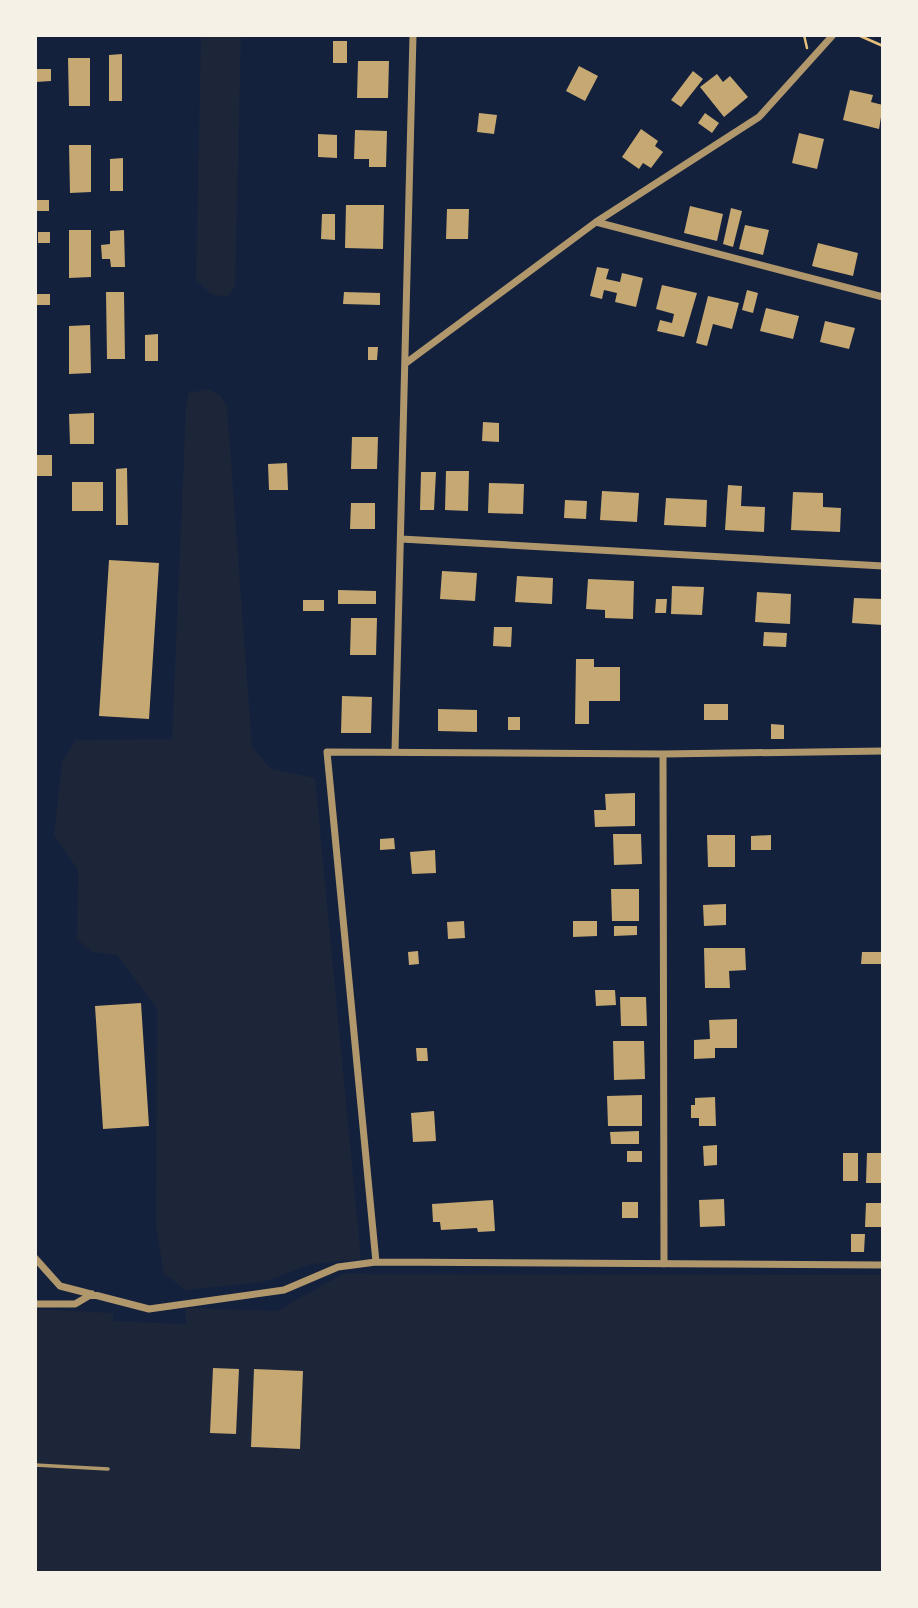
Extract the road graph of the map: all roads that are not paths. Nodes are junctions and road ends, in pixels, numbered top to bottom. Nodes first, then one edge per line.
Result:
1 (412, 35) edge
2 (833, 35) edge
3 (596, 222) junction
4 (883, 297) edge
5 (406, 363) junction
6 (401, 540) junction
7 (883, 566) edge
8 (883, 751) edge
9 (395, 752) junction
10 (663, 754) junction
11 (35, 1258) edge
12 (376, 1262) junction
13 (664, 1264) junction
14 (883, 1265) edge
15 (92, 1294) junction
16 (35, 1304) edge
17 (35, 1465) edge
18 (108, 1469) dead end

1 - 5 street
2 - 3 street
3 - 4 street
3 - 5 street
5 - 6 street
6 - 7 street
6 - 9 street
8 - 10 street
9 - 10 street
9 - 12 street
10 - 13 street
11 - 15 street
12 - 13 street
12 - 15 street
13 - 14 street
15 - 16 street
17 - 18 lane

